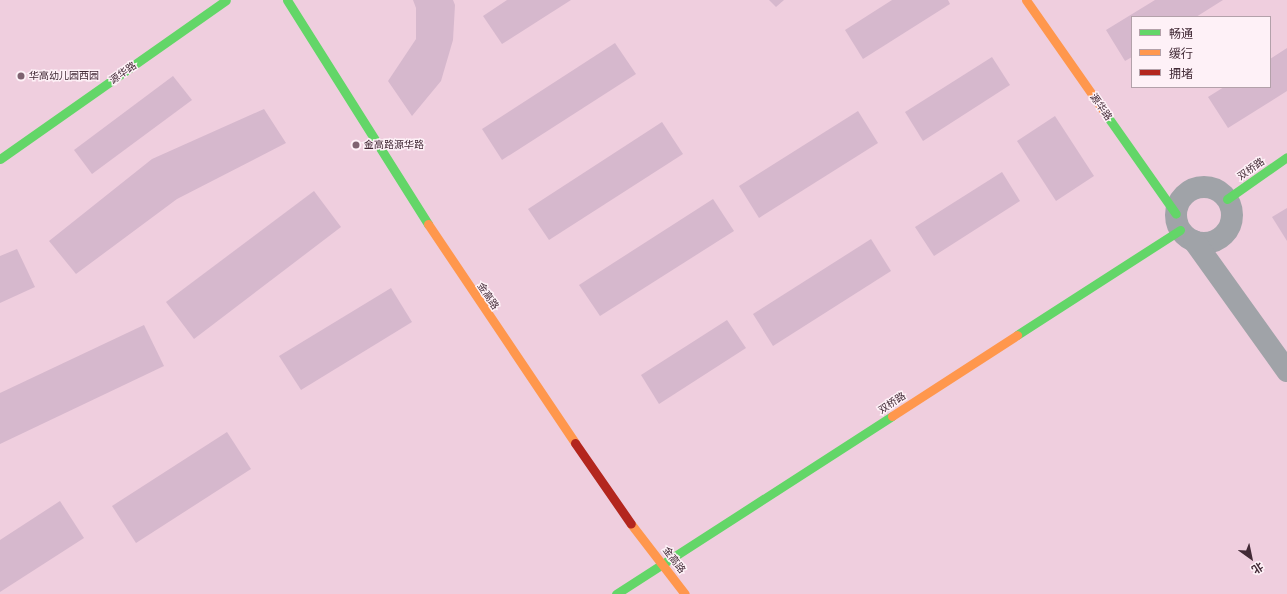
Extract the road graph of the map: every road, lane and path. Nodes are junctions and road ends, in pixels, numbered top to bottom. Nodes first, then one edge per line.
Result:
1 (226, 0) edge
2 (287, 0) edge
3 (1026, 0) edge
4 (1287, 157) edge
5 (0, 159) edge
6 (1227, 199) junction
7 (1183, 228) junction
8 (1287, 371) edge
9 (663, 564) junction
10 (616, 594) edge
11 (685, 594) edge

1 - 5 street, 源华路
2 - 9 street, 金高路
3 - 7 street, 源华路
4 - 6 street, 双桥路
6 - 7 street
6 - 7 street
7 - 8 street, 源华路
7 - 9 street, 双桥路
9 - 10 street, 双桥路
9 - 11 street, 金高路

